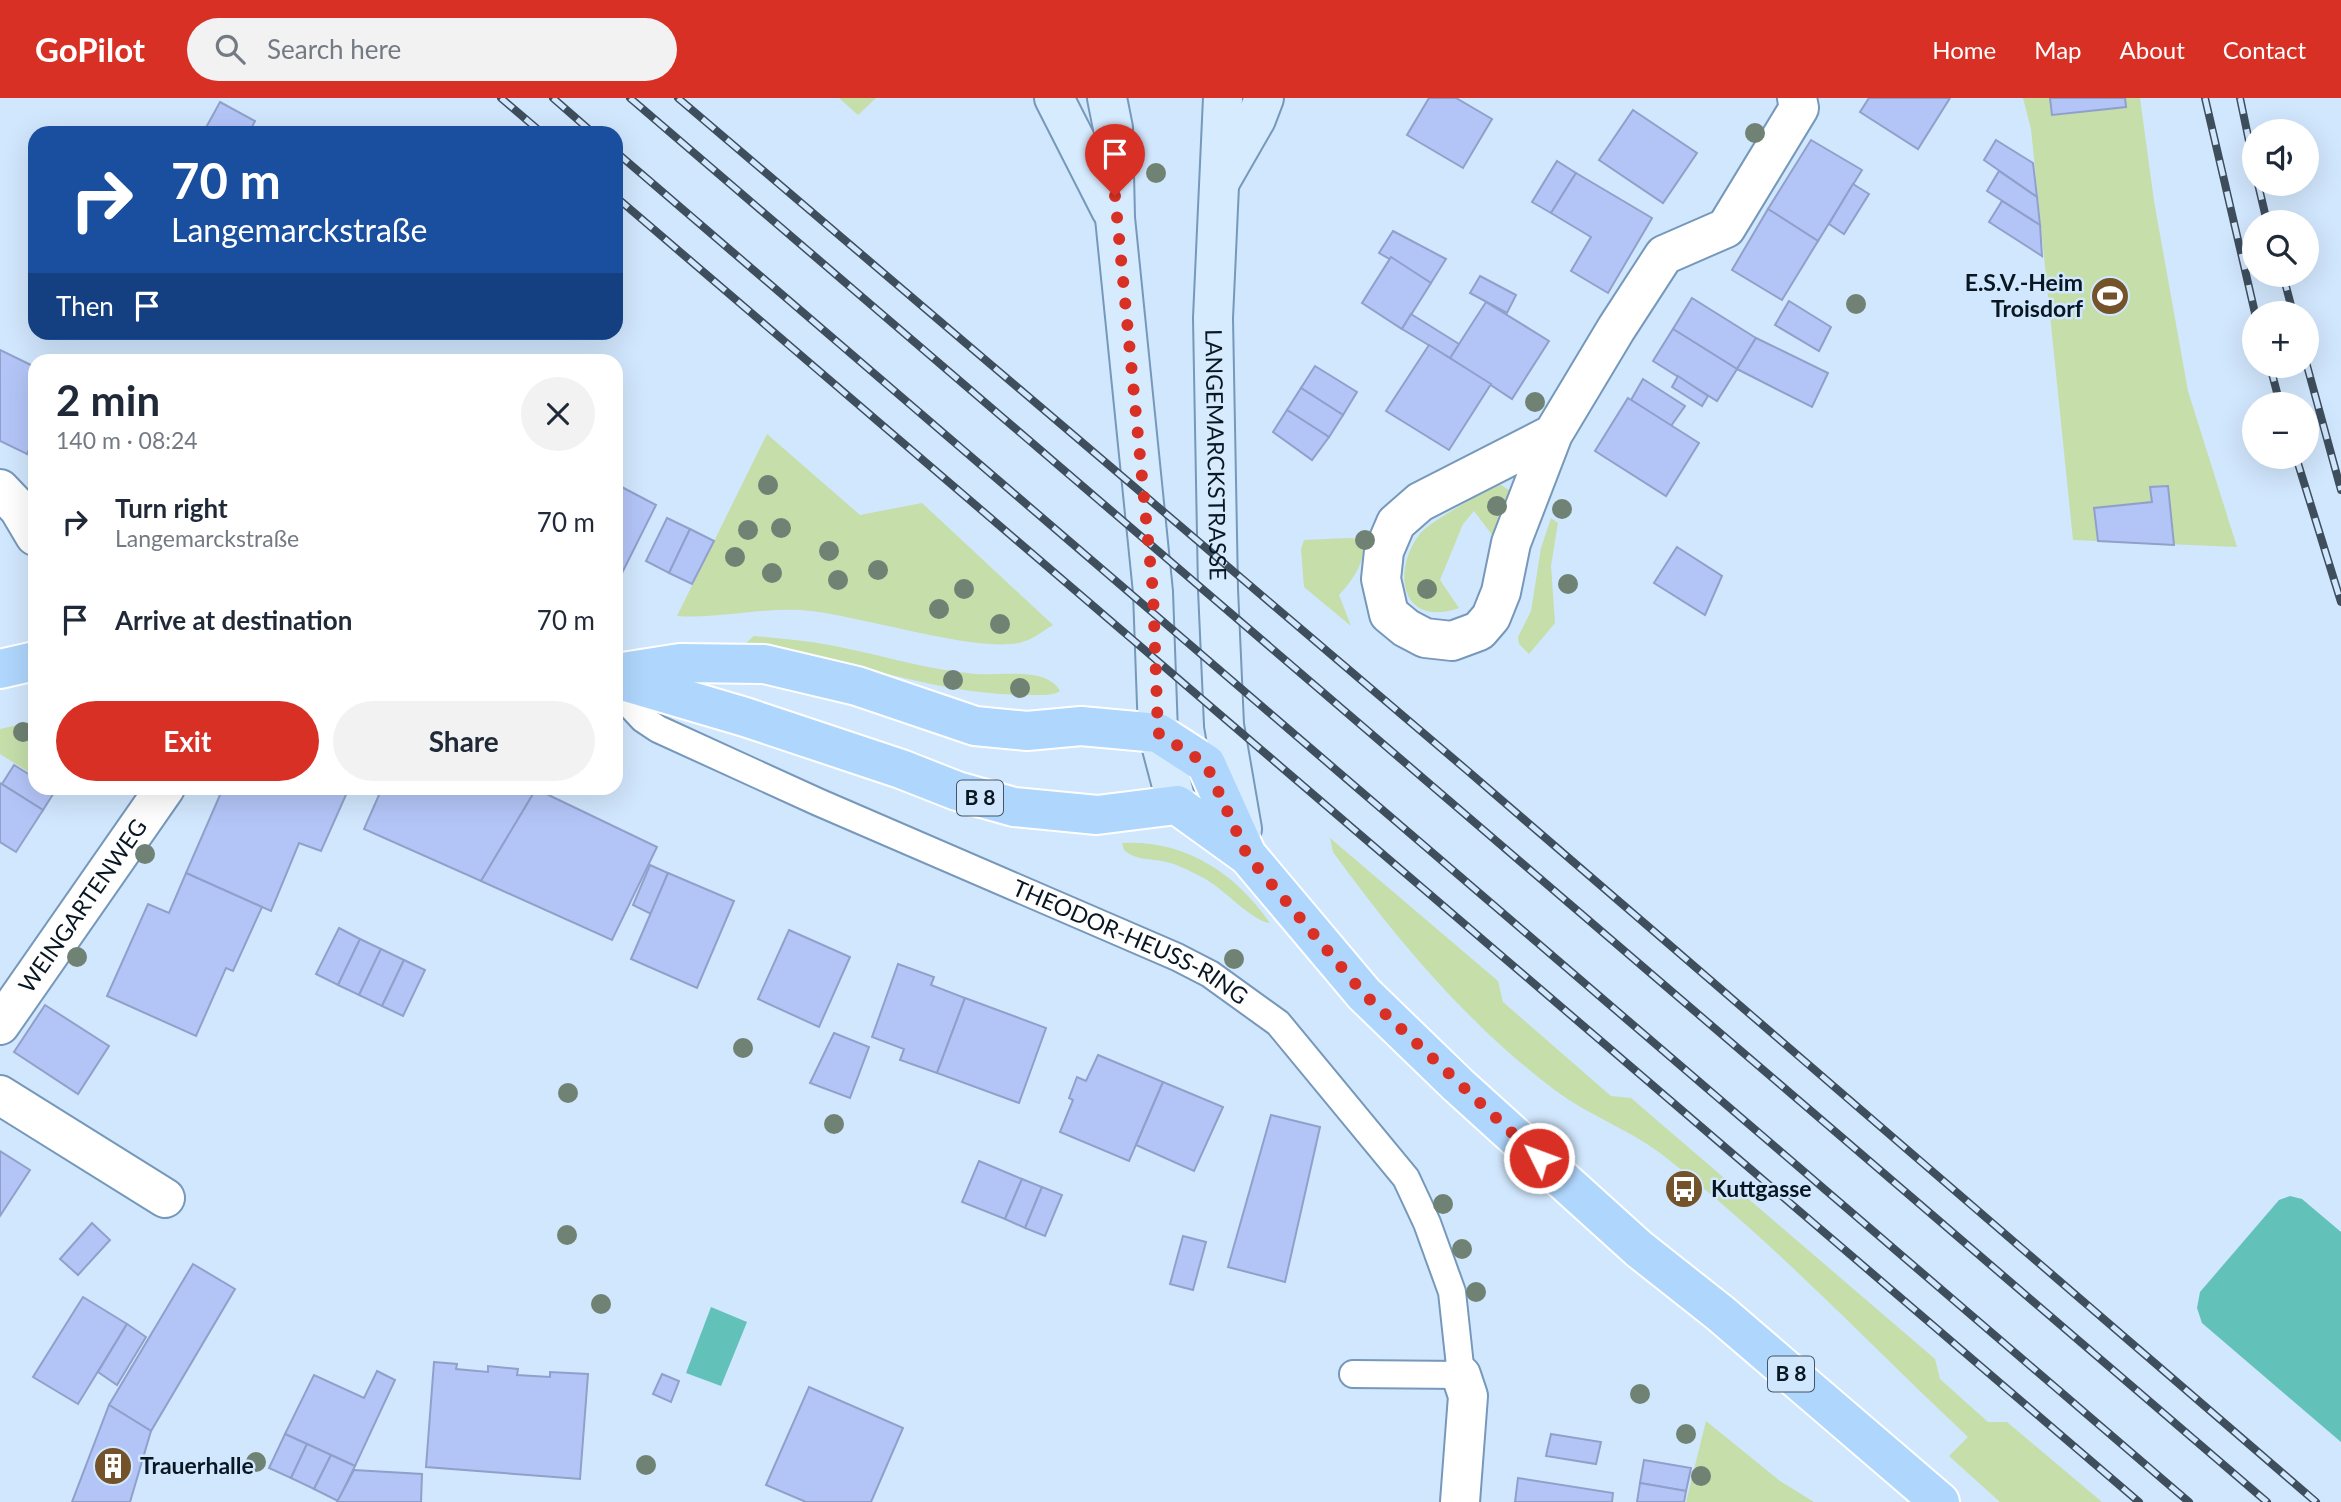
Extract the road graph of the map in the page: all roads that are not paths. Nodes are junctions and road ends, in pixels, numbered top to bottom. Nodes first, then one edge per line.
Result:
1 (1054, 98) edge
2 (1107, 98) edge
3 (1223, 98) edge
4 (1264, 98) edge
5 (1797, 98) edge
6 (1218, 185) junction
7 (1115, 218) junction
8 (1553, 434) junction
9 (0, 489) edge
10 (28, 524) edge
11 (28, 662) edge
12 (0, 668) edge
13 (623, 672) edge
14 (623, 681) edge
15 (623, 698) edge
16 (1224, 725) junction
17 (1158, 733) junction
18 (1206, 764) junction
19 (160, 795) edge
20 (1177, 805) junction
21 (1247, 855) junction
22 (0, 1025) edge
23 (0, 1095) edge
24 (165, 1198) dead end
25 (1353, 1374) dead end
26 (1461, 1375) junction
27 (1460, 1502) edge
28 (1940, 1502) edge

1 - 7 main road
2 - 7 main road
3 - 6 main road, LANGEMARCKSTRASSE
4 - 6 main road, LANGEMARCKSTRASSE
5 - 8 street
6 - 16 main road, LANGEMARCKSTRASSE
7 - 17 main road
8 - 8 street
9 - 10 street
11 - 12 main road
13 - 17 main road
14 - 20 main road, B 8
15 - 26 lane, THEODOR-HEUSS-RING
16 - 18 main road, LANGEMARCKSTRASSE
16 - 21 main road, LANGEMARCKSTRASSE
17 - 18 main road
17 - 20 main road
18 - 20 main road, LANGEMARCKSTRASSE
18 - 21 main road, B 8
19 - 22 street, WEINGARTENWEG
20 - 21 main road, B 8
21 - 28 main road, B 8
23 - 24 street
25 - 26 lane
26 - 27 street

